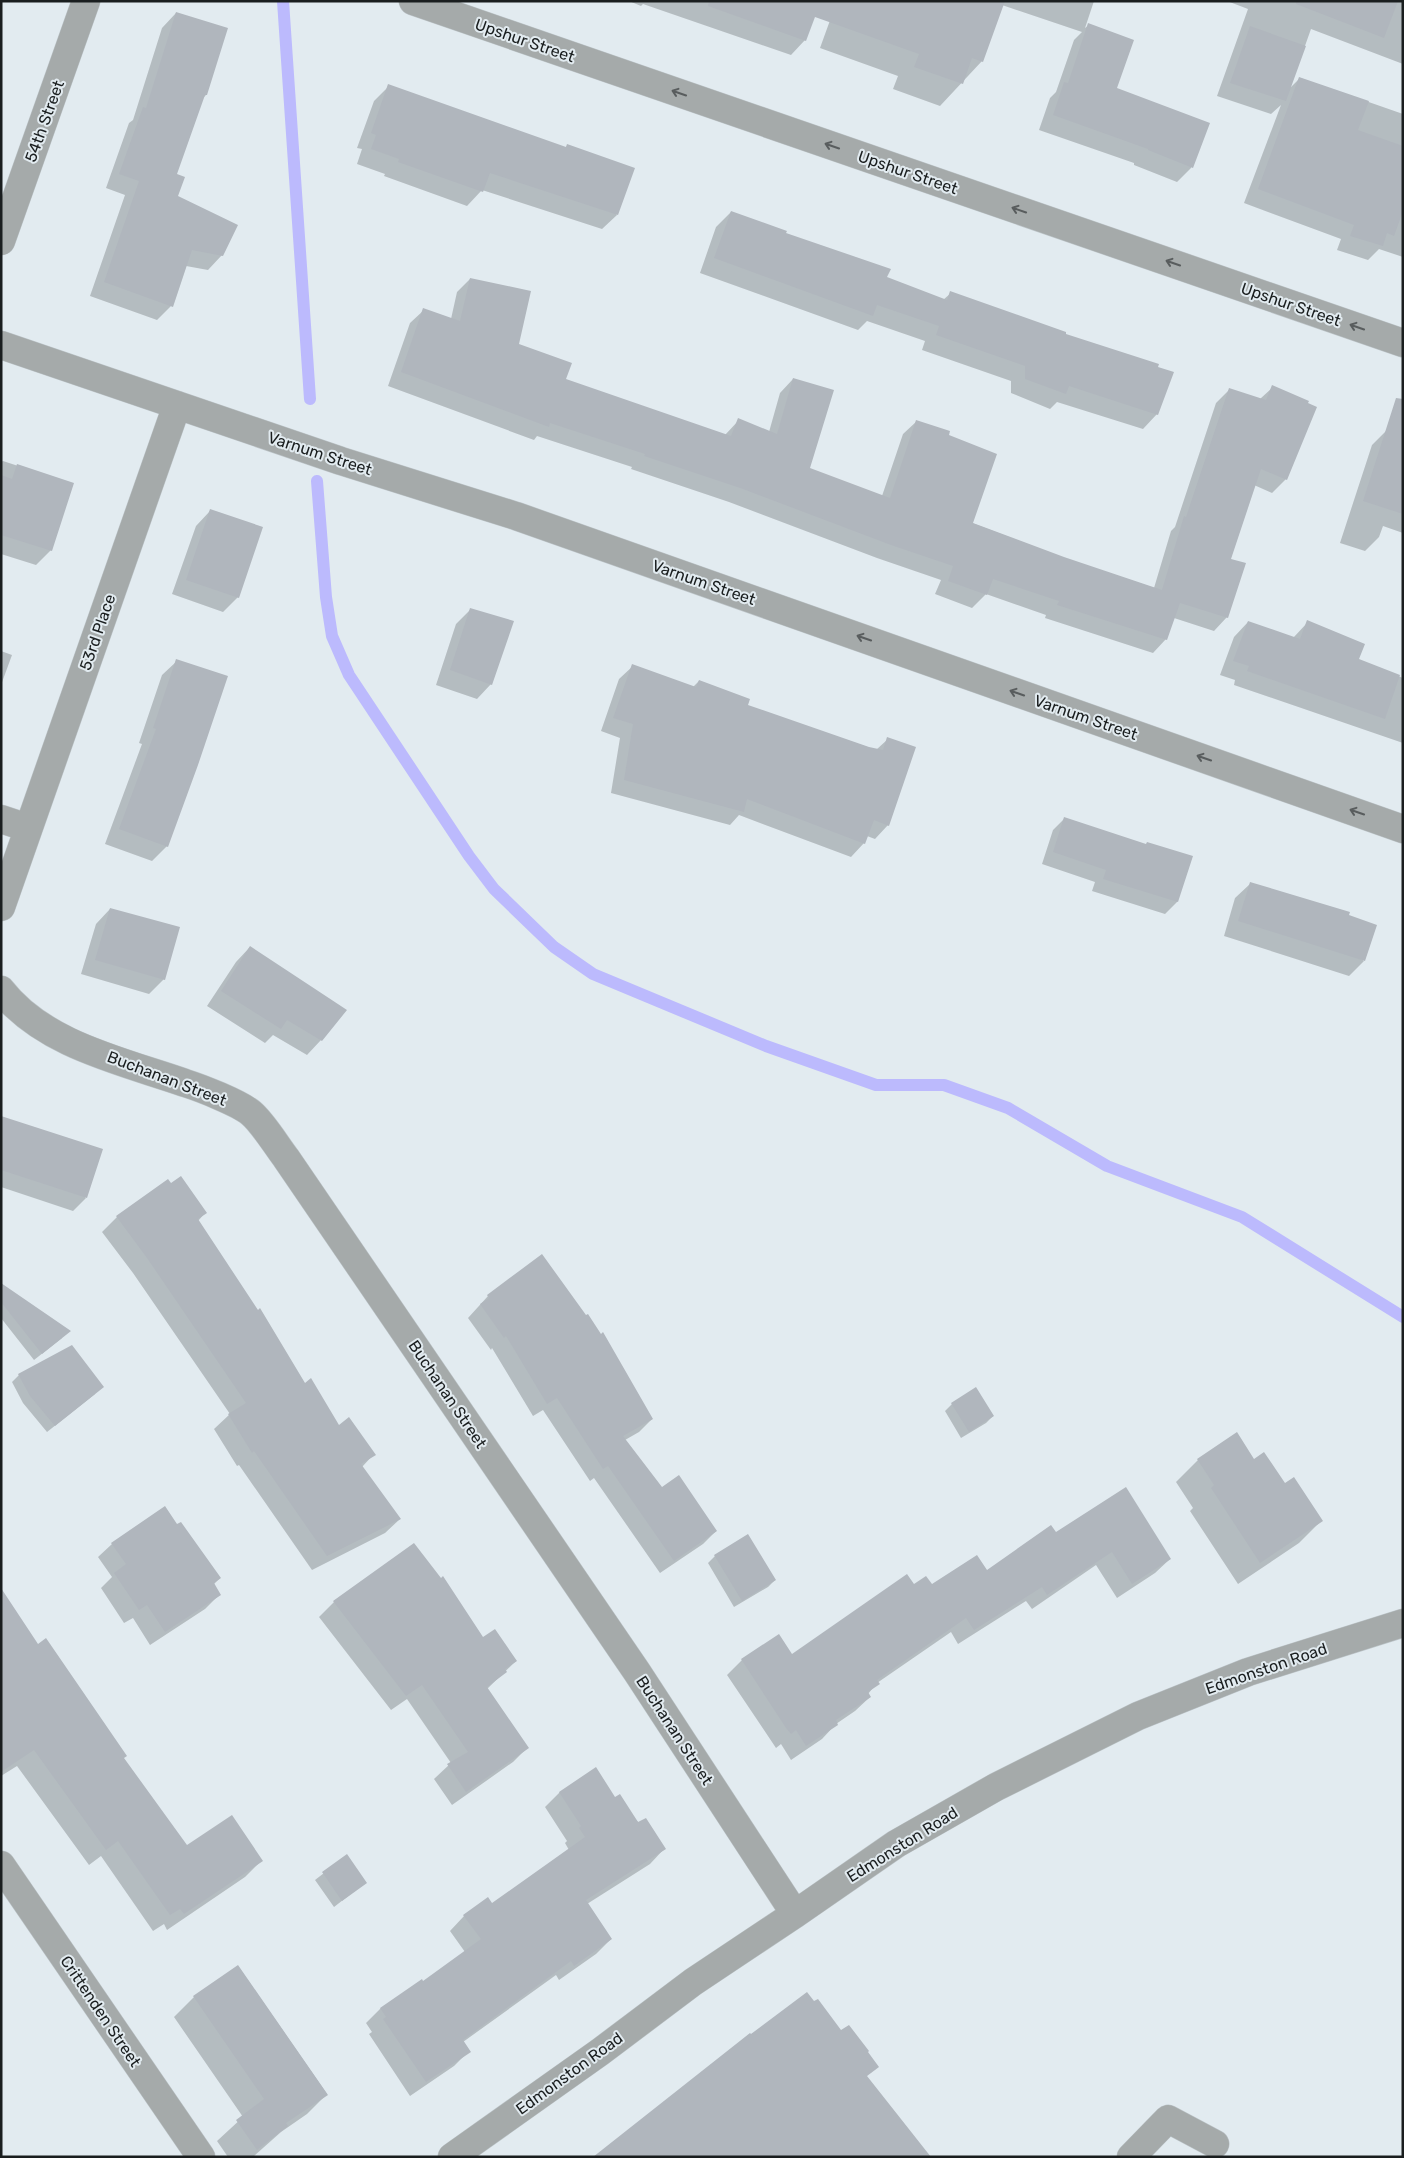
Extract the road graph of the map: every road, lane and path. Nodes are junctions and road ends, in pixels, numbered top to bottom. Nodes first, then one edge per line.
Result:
1 (86, 1) edge
2 (413, 1) edge
3 (1, 241) edge
4 (1403, 343) edge
5 (1, 345) edge
6 (177, 405) junction
7 (1, 819) edge
8 (28, 828) junction
9 (1403, 829) edge
10 (1, 907) edge
11 (1, 990) edge
12 (1403, 1623) edge
13 (1, 1865) edge
14 (795, 1914) junction
15 (1215, 2144) dead end
16 (201, 2157) edge
17 (452, 2157) edge
18 (1131, 2157) edge

1 - 3 street, 54th Street
4 -> 2 street, Upshur Street
5 - 6 street, Varnum Street
6 - 8 street, 53rd Place
9 -> 6 street, Varnum Street
7 - 8 street
8 - 10 street, 53rd Place
11 - 14 street, Buchanan Street
12 - 14 street, Edmonston Road
13 - 16 street, Crittenden Street
14 - 17 street, Edmonston Road
15 - 18 street

